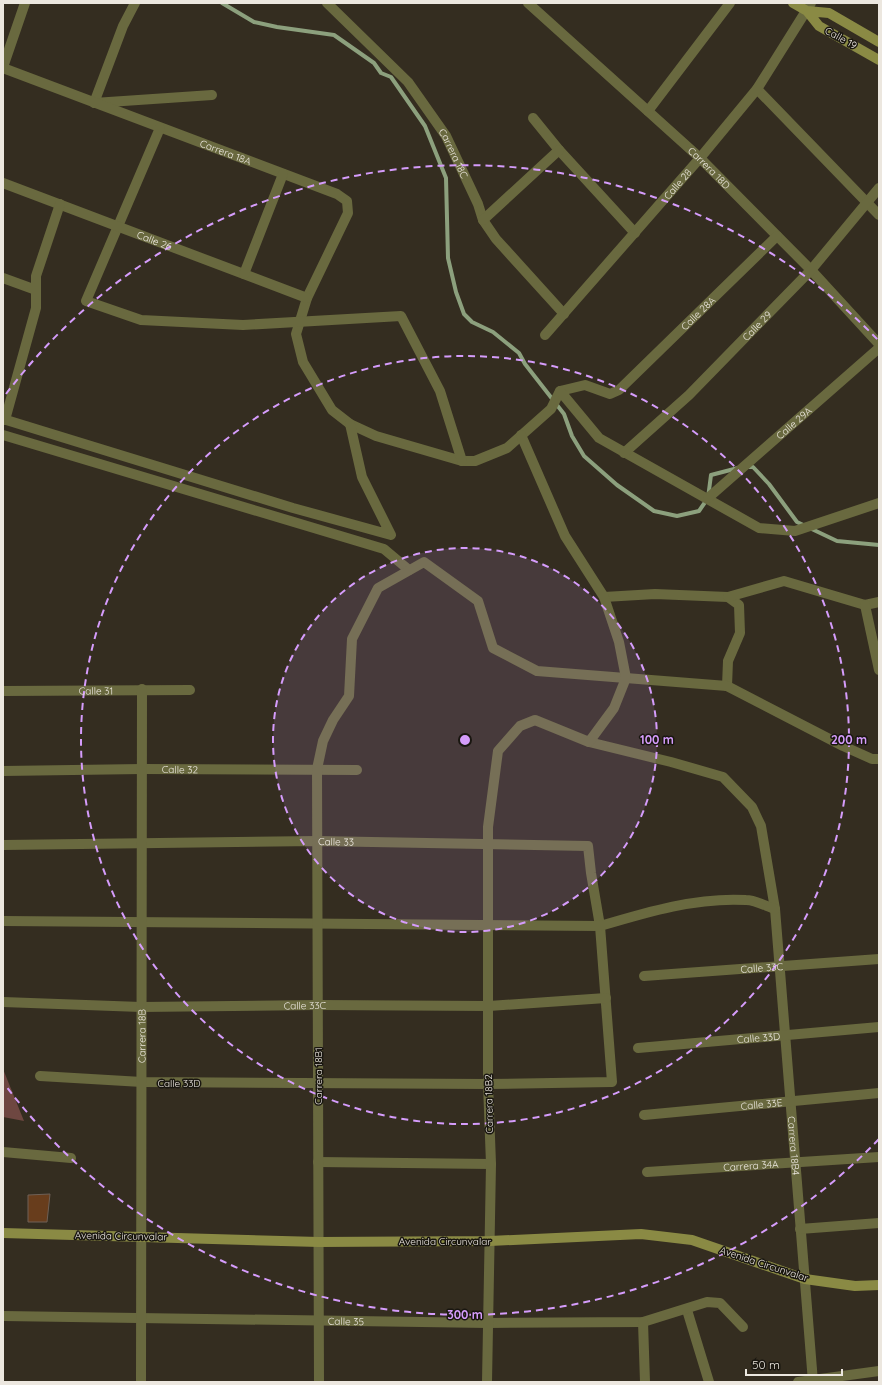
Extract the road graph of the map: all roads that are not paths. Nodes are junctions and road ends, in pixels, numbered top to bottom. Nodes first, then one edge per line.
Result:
1 (25, 3) edge
2 (135, 3) edge
3 (327, 3) edge
4 (528, 3) edge
5 (730, 3) edge
6 (793, 3) edge
7 (809, 7) edge
8 (879, 42) edge
9 (879, 60) edge
10 (3, 68) edge
11 (758, 89) junction
12 (212, 95) dead end
13 (94, 103) junction
14 (648, 111) junction
15 (533, 118) dead end
16 (160, 128) junction
17 (559, 150) junction
18 (700, 158) junction
19 (283, 174) junction
20 (3, 183) edge
21 (879, 188) edge
22 (867, 202) junction
23 (60, 204) junction
24 (879, 215) edge
25 (483, 220) junction
26 (119, 227) junction
27 (635, 233) junction
28 (777, 236) junction
29 (811, 270) junction
30 (244, 274) junction
31 (3, 278) edge
32 (36, 290) junction
33 (307, 298) junction
34 (564, 314) junction
35 (299, 323) junction
36 (545, 334) dead end
37 (879, 344) edge
38 (879, 348) edge
39 (560, 391) junction
40 (4, 419) edge
41 (350, 424) junction
42 (3, 434) edge
43 (522, 435) junction
44 (624, 453) junction
45 (462, 461) junction
46 (708, 498) junction
47 (879, 503) edge
48 (408, 570) junction
49 (604, 596) junction
50 (728, 597) junction
51 (879, 602) edge
52 (865, 605) junction
53 (879, 670) edge
54 (626, 678) junction
55 (726, 686) junction
56 (142, 689) junction
57 (190, 690) dead end
58 (3, 691) edge
59 (590, 742) junction
60 (879, 759) edge
61 (142, 769) junction
62 (317, 770) junction
63 (357, 770) dead end
64 (3, 771) edge
65 (317, 841) junction
66 (142, 842) junction
67 (488, 844) junction
68 (3, 845) edge
69 (775, 909) junction
70 (3, 921) edge
71 (142, 922) junction
72 (318, 923) junction
73 (488, 925) junction
74 (600, 926) junction
75 (879, 959) edge
76 (779, 967) junction
77 (644, 976) dead end
78 (606, 998) junction
79 (3, 1002) edge
80 (318, 1004) junction
81 (489, 1006) junction
82 (142, 1007) junction
83 (879, 1027) edge
84 (784, 1035) junction
85 (638, 1048) dead end
86 (40, 1076) dead end
87 (142, 1082) junction
88 (318, 1083) junction
89 (488, 1084) junction
90 (879, 1092) edge
91 (790, 1101) junction
92 (644, 1115) dead end
93 (3, 1152) edge
94 (879, 1157) edge
95 (71, 1158) dead end
96 (318, 1162) junction
97 (795, 1162) junction
98 (490, 1164) junction
99 (647, 1172) dead end
100 (879, 1223) edge
101 (800, 1229) junction
102 (3, 1233) edge
103 (142, 1237) junction
104 (490, 1241) junction
105 (319, 1242) junction
106 (805, 1279) junction
107 (879, 1285) edge
108 (686, 1310) junction
109 (3, 1316) edge
110 (142, 1319) junction
111 (319, 1321) junction
112 (643, 1322) junction
113 (488, 1323) junction
114 (744, 1327) dead end
115 (879, 1371) edge
116 (813, 1380) edge
117 (141, 1382) edge
118 (319, 1382) edge
119 (487, 1382) edge
120 (645, 1382) edge
121 (709, 1382) edge
122 (798, 1382) edge

1 - 10 street
2 - 13 street
3 - 25 street, Carrera 18C
4 - 14 street, Carrera 18D
5 - 14 street
6 - 7 main road, Calle 19
7 - 8 main road, Calle 19
7 - 9 main road, Calle 19
7 - 11 street, Calle 28
10 - 13 street, Carrera 18A
11 - 18 street, Calle 28
11 - 22 street
12 - 13 street
13 - 16 street, Carrera 18A
14 - 18 street, Carrera 18D
15 - 17 street
16 - 19 street, Carrera 18A
16 - 26 street
17 - 25 street
17 - 27 street
18 - 27 street, Calle 28
18 - 28 street, Carrera 18D
19 - 30 street
19 - 33 street, Carrera 18A
20 - 23 street, Calle 26
21 - 22 street, Calle 29
22 - 24 street
22 - 29 street, Calle 29
23 - 26 street, Calle 26
23 - 32 street
25 - 34 street, Carrera 18C
26 - 30 street, Calle 26
26 - 35 street
27 - 34 street, Calle 28
28 - 29 street, Carrera 18D
28 - 39 street, Calle 28A
29 - 37 street, Carrera 18D
29 - 44 street, Calle 29
30 - 33 street, Calle 26
31 - 32 street
32 - 40 street
33 - 35 street
34 - 36 street, Calle 28
35 - 41 street
35 - 45 street
38 - 46 street, Calle 29A
39 - 43 street
39 - 44 street
40 - 41 street
41 - 45 street
42 - 48 street
43 - 45 street
43 - 49 street
44 - 46 street
46 - 47 street
48 - 54 street, Carrera 18B1
48 - 62 street, Carrera 18B1
49 - 50 street
49 - 54 street
50 - 52 street
50 - 55 street
51 - 52 street
52 - 53 street
54 - 55 street
54 - 59 street
55 - 60 street
56 - 57 street, Calle 31
56 - 58 street, Calle 31
56 - 61 street, Carrera 18B
59 - 67 street, Carrera 18B2
59 - 69 street, Carrera 18B4
61 - 62 street, Calle 32
61 - 64 street, Calle 32
61 - 66 street, Carrera 18B
62 - 63 street, Calle 32
62 - 65 street, Carrera 18B1
65 - 66 street, Calle 33
65 - 67 street, Calle 33
65 - 72 street, Carrera 18B1
66 - 68 street, Calle 33
66 - 71 street, Carrera 18B
67 - 73 street, Carrera 18B2
67 - 74 street, Calle 33
69 - 74 street
69 - 76 street, Carrera 18B4
70 - 71 street
71 - 72 street
71 - 82 street, Carrera 18B
72 - 73 street
72 - 80 street, Carrera 18B1
73 - 74 street
73 - 81 street, Carrera 18B2
74 - 78 street
75 - 76 street, Calle 33C
76 - 77 street, Calle 33C
76 - 84 street, Carrera 18B4
78 - 81 street, Calle 33C
78 - 89 street
79 - 82 street, Calle 33C
80 - 81 street, Calle 33C
80 - 82 street, Calle 33C
80 - 88 street, Carrera 18B1
81 - 89 street, Carrera 18B2
82 - 87 street, Carrera 18B
83 - 84 street, Calle 33D
84 - 85 street, Calle 33D
84 - 91 street, Carrera 18B4
86 - 87 street, Calle 33D
87 - 88 street, Calle 33D
87 - 103 street, Carrera 18B
88 - 89 street
88 - 96 street, Carrera 18B1
89 - 98 street, Carrera 18B2
90 - 91 street, Calle 33E
91 - 92 street, Calle 33E
91 - 97 street, Carrera 18B4
93 - 95 street
94 - 97 street, Carrera 34A
96 - 98 street
96 - 105 street, Carrera 18B1
97 - 99 street, Carrera 34A
97 - 101 street, Carrera 18B4
98 - 104 street, Carrera 18B2
100 - 101 street
101 - 106 street, Carrera 18B4
102 - 103 main road, Avenida Circunvalar
103 - 105 main road, Avenida Circunvalar
103 - 110 street, Carrera 18B
104 - 105 main road, Avenida Circunvalar
104 - 106 main road, Avenida Circunvalar
104 - 113 street, Carrera 18B2
105 - 111 street, Carrera 18B1
106 - 107 main road, Avenida Circunvalar
106 - 116 street, Carrera 18B4
108 - 112 street, Calle 35
108 - 114 street, Calle 35
108 - 121 street
109 - 110 street, Calle 35
110 - 111 street, Calle 35
110 - 117 street, Carrera 18B
111 - 113 street, Calle 35
111 - 118 street, Carrera 18B1
112 - 113 street, Calle 35
112 - 120 street
113 - 119 street, Carrera 18B2
115 - 116 street
116 - 122 street

